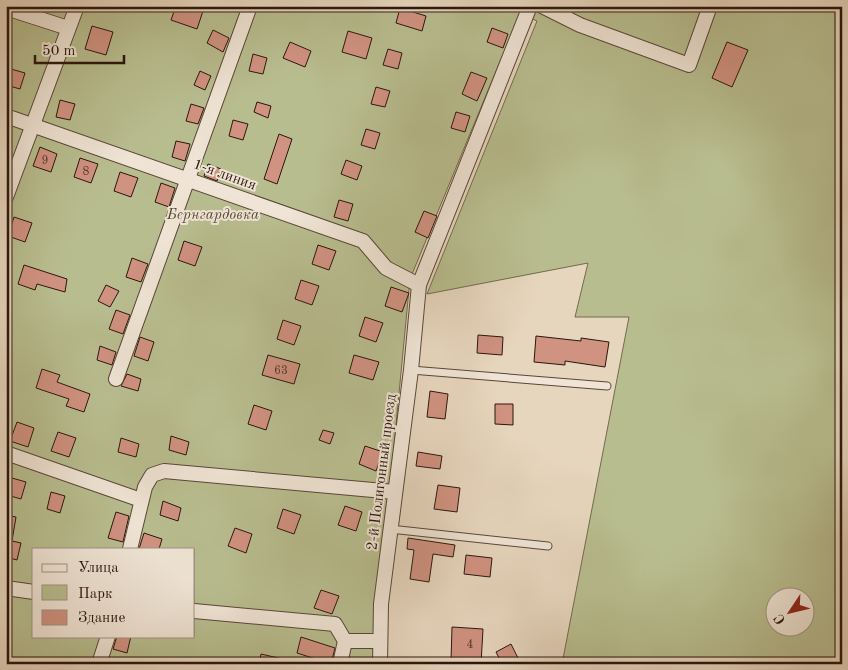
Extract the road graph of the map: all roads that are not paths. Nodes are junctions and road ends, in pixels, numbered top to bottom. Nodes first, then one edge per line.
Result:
1 (77, 6) edge
2 (250, 6) edge
3 (530, 6) edge
4 (542, 6) edge
5 (710, 6) edge
6 (6, 8) edge
7 (68, 28) junction
8 (6, 116) edge
9 (32, 125) junction
10 (188, 179) junction
11 (6, 197) edge
12 (419, 285) junction
13 (411, 370) junction
14 (116, 379) dead end
15 (607, 386) dead end
16 (6, 453) edge
17 (395, 492) junction
18 (141, 500) junction
19 (390, 529) junction
20 (548, 546) dead end
21 (130, 548) edge
22 (6, 588) edge
23 (32, 592) edge
24 (195, 611) edge
25 (107, 638) edge
26 (345, 641) junction
27 (380, 641) junction
28 (99, 664) edge
29 (340, 664) edge
30 (380, 664) edge

1 - 7 street
2 - 10 street
3 - 12 street, 2-й Полигонный проезд
4 - 5 street
6 - 7 street
7 - 9 street
8 - 9 street, 1-я линия
9 - 10 street, 1-я линия
9 - 11 street
10 - 12 street, 1-я линия
10 - 14 street
12 - 13 street, 2-й Полигонный проезд
13 - 15 lane
13 - 17 street, 2-й Полигонный проезд
16 - 18 street
17 - 18 street
17 - 19 street, 2-й Полигонный проезд
18 - 21 street
19 - 20 lane
19 - 27 street, 2-й Полигонный проезд
22 - 23 street
24 - 26 street
25 - 28 street
26 - 27 street
26 - 29 street
27 - 30 street, 2-й Полигонный проезд

